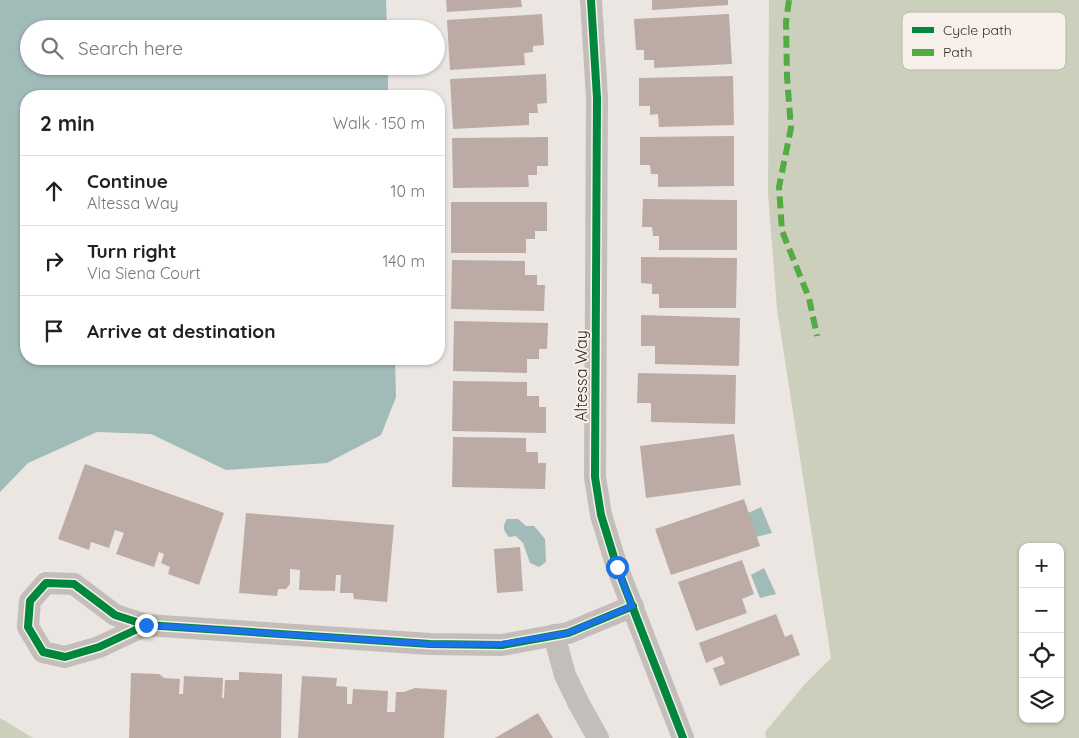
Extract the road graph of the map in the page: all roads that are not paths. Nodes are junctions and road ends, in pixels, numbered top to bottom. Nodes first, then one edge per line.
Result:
1 (591, 0) edge
2 (632, 606) junction
3 (146, 625) junction
4 (554, 635) junction
5 (598, 738) edge
6 (683, 738) edge

1 - 2 street, Altessa Way
2 - 4 street
2 - 6 street, Altessa Way
3 - 3 street
3 - 4 street
4 - 5 street

